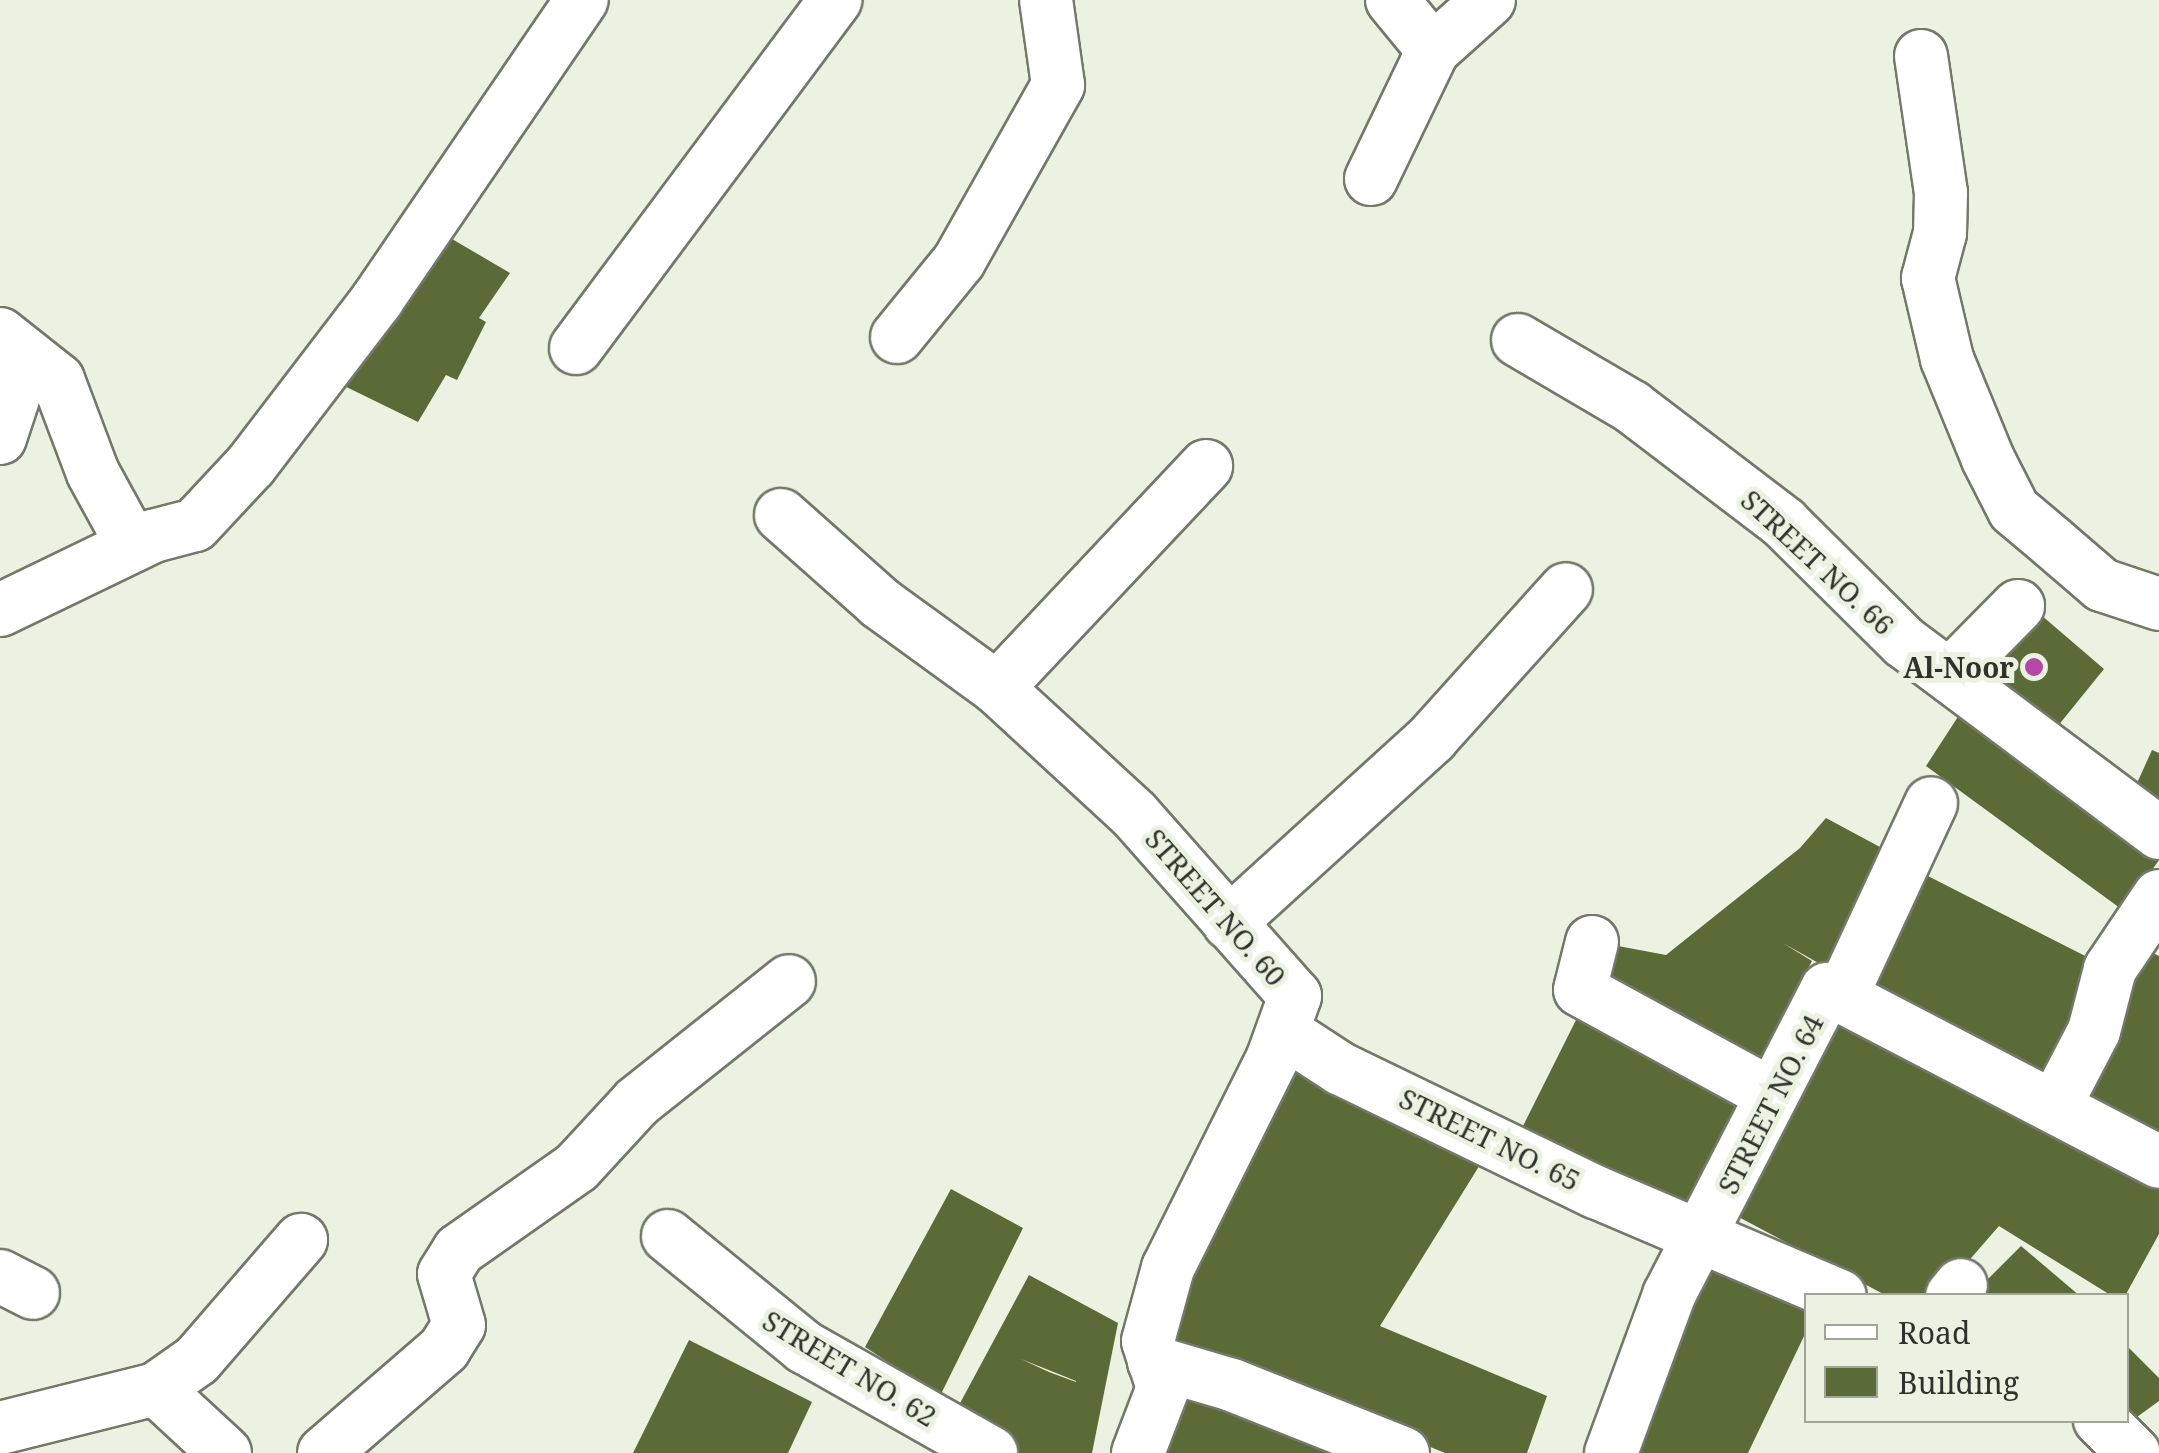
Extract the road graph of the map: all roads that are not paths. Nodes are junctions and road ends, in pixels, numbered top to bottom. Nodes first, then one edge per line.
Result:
1 (582, 0) edge
2 (835, 0) edge
3 (1046, 0) edge
4 (1392, 0) edge
5 (1489, 0) edge
6 (1433, 50) junction
7 (1921, 56) dead end
8 (1372, 179) dead end
9 (897, 337) dead end
10 (1518, 340) dead end
11 (14, 345) edge
12 (576, 348) dead end
13 (0, 438) edge
14 (1206, 466) dead end
15 (781, 515) dead end
16 (133, 546) junction
17 (1566, 589) dead end
18 (2159, 604) edge
19 (2018, 606) dead end
20 (0, 610) edge
21 (1950, 675) junction
22 (997, 688) junction
23 (1931, 802) dead end
24 (2159, 832) edge
25 (2152, 920) edge
26 (1228, 923) junction
27 (1592, 942) dead end
28 (789, 982) dead end
29 (1843, 993) junction
30 (1284, 1032) junction
31 (1771, 1094) junction
32 (2056, 1104) junction
33 (2159, 1162) edge
34 (668, 1236) dead end
35 (1701, 1237) junction
36 (301, 1240) dead end
37 (1833, 1293) edge
38 (1154, 1362) junction
39 (156, 1389) junction
40 (2103, 1423) edge
41 (0, 1428) edge
42 (1381, 1449) edge
43 (225, 1453) edge
44 (324, 1453) edge
45 (991, 1453) edge
46 (1138, 1453) edge
47 (1611, 1453) edge
48 (2134, 1453) edge

1 - 16 street
2 - 12 street
3 - 9 street
4 - 6 street
5 - 6 street
6 - 8 street
7 - 18 street
10 - 21 street, STREET NO. 66
11 - 13 street
11 - 16 street
14 - 22 street
15 - 22 street, STREET NO. 60
16 - 20 street
17 - 26 street
19 - 21 street
21 - 24 street, STREET NO. 66
22 - 26 street, STREET NO. 60
23 - 29 street
25 - 32 street
26 - 30 street, STREET NO. 60
27 - 31 street
28 - 44 street
29 - 31 street, STREET NO. 64
29 - 32 street, STREET NO. 64
30 - 35 street, STREET NO. 65
30 - 38 street, STREET NO. 60
31 - 35 street, STREET NO. 64
32 - 33 street, STREET NO. 64
34 - 45 street, STREET NO. 62
35 - 37 street, STREET NO. 65
35 - 47 street, STREET NO. 64
36 - 39 street
38 - 42 street
38 - 46 street, STREET NO. 60
39 - 41 street
39 - 43 street
40 - 48 street

